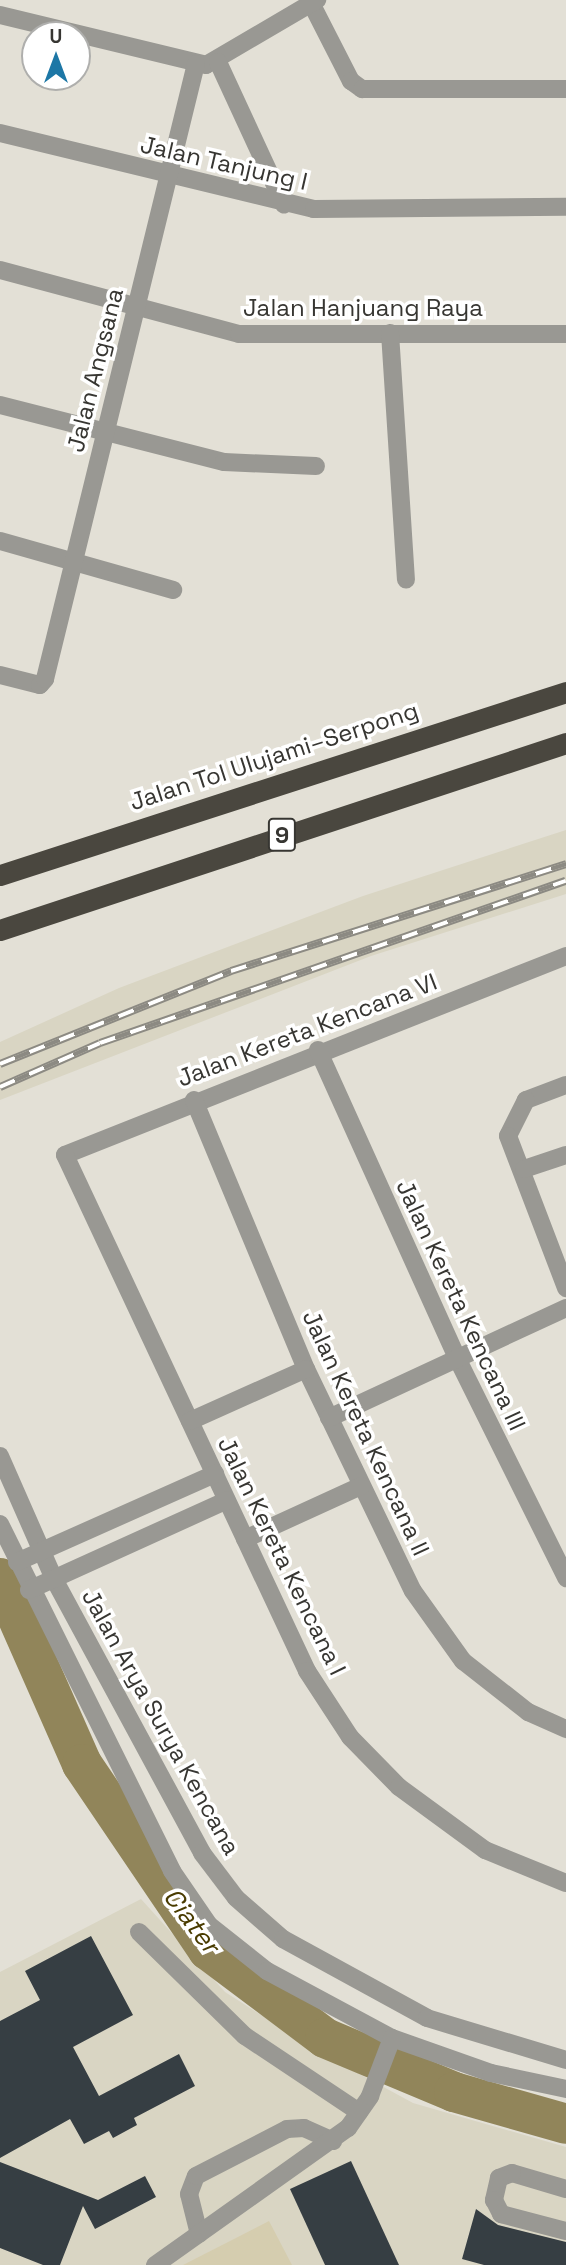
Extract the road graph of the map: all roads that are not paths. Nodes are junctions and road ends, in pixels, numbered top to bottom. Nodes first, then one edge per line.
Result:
1 (314, 2) edge
2 (0, 15) edge
3 (218, 62) junction
4 (197, 64) junction
5 (566, 89) edge
6 (0, 133) edge
7 (170, 176) junction
8 (284, 205) junction
9 (566, 207) edge
10 (0, 270) edge
11 (136, 306) junction
12 (390, 333) junction
13 (566, 334) edge
14 (0, 405) edge
15 (105, 431) junction
16 (316, 466) dead end
17 (0, 541) edge
18 (72, 560) junction
19 (406, 579) dead end
20 (173, 590) dead end
21 (0, 675) edge
22 (566, 692) edge
23 (566, 743) edge
24 (0, 875) edge
25 (0, 930) edge
26 (566, 956) edge
27 (318, 1050) junction
28 (566, 1084) edge
29 (194, 1100) junction
30 (66, 1154) joint
31 (566, 1155) edge
32 (524, 1169) junction
33 (566, 1288) edge
34 (566, 1308) edge
35 (457, 1358) junction
36 (306, 1369) junction
37 (329, 1418) junction
38 (190, 1421) junction
39 (0, 1456) edge
40 (215, 1474) junction
41 (360, 1486) junction
42 (227, 1500) junction
43 (0, 1524) edge
44 (245, 1539) junction
45 (42, 1551) junction
46 (17, 1562) junction
47 (566, 1578) edge
48 (54, 1579) junction
49 (29, 1590) junction
50 (566, 1728) edge
51 (566, 1883) edge
52 (139, 1932) dead end
53 (391, 2038) junction
54 (566, 2060) edge
55 (566, 2089) edge
56 (359, 2112) junction
57 (333, 2141) junction
58 (566, 2189) edge
59 (566, 2231) edge
60 (199, 2234) junction
61 (155, 2265) edge

1 - 3 street
1 - 5 street
2 - 4 street
3 - 4 street
3 - 8 street
4 - 7 street, Jalan Angsana
6 - 7 street, Jalan Tanjung I
7 - 8 street, Jalan Tanjung I
7 - 11 street, Jalan Angsana
8 - 9 street, Jalan Tanjung I
10 - 11 street, Jalan Hanjuang Raya
11 - 12 street, Jalan Hanjuang Raya
11 - 15 street, Jalan Angsana
12 - 13 street, Jalan Hanjuang Raya
12 - 19 street
14 - 15 street
15 - 16 street
15 - 18 street, Jalan Angsana
17 - 18 street
18 - 20 street
18 - 21 street, Jalan Angsana
22 - 24 highway, Jalan Tol Ulujami–Serpong / 9
23 - 25 highway, 9
26 - 27 street, Jalan Kereta Kencana VI
27 - 29 street, Jalan Kereta Kencana VI
27 - 35 street, Jalan Kereta Kencana III
28 - 32 street
29 - 30 street, Jalan Kereta Kencana VI
29 - 36 street, Jalan Kereta Kencana II
30 - 38 street, Jalan Kereta Kencana I
31 - 32 street
32 - 33 street
34 - 35 street
35 - 37 street
35 - 47 street, Jalan Kereta Kencana III
36 - 37 street, Jalan Kereta Kencana II
36 - 38 street
37 - 41 street, Jalan Kereta Kencana II
38 - 40 street, Jalan Kereta Kencana I
39 - 45 street, Jalan Arya Surya Kencana
40 - 42 street, Jalan Kereta Kencana I
40 - 45 street
41 - 44 street
41 - 50 street, Jalan Kereta Kencana II
42 - 44 street, Jalan Kereta Kencana I
42 - 48 street
43 - 46 street
44 - 51 street, Jalan Kereta Kencana I
45 - 46 street
45 - 48 street, Jalan Arya Surya Kencana
46 - 49 street
48 - 49 street
48 - 54 street, Jalan Arya Surya Kencana
49 - 53 street
52 - 56 street
53 - 55 street
53 - 56 street
56 - 57 street
57 - 60 street
57 - 60 street
58 - 59 street
60 - 61 street

